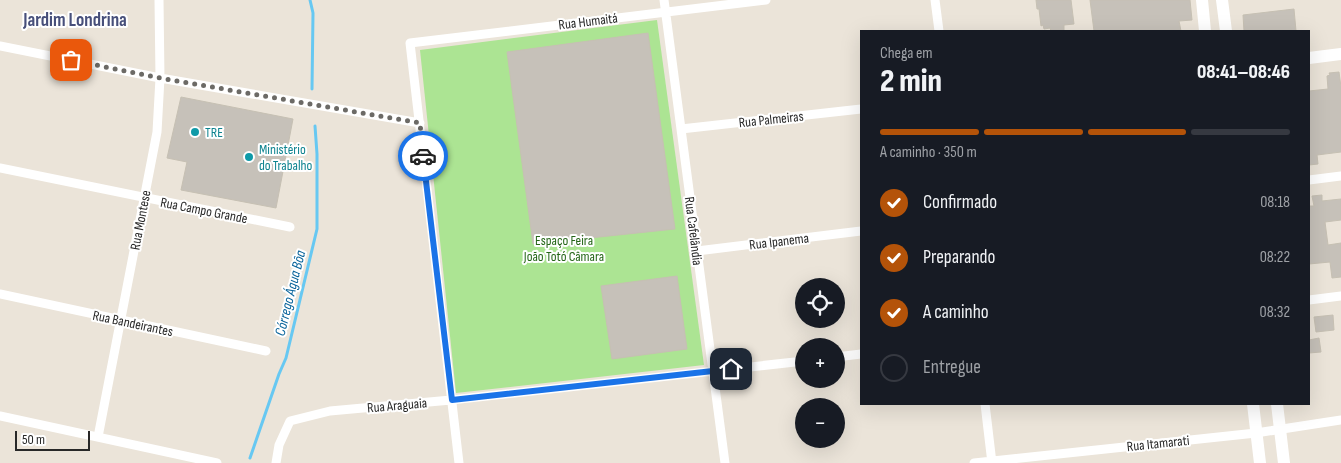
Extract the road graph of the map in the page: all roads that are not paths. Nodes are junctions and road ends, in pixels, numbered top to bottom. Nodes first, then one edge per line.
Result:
1 (159, 0) edge
2 (664, 0) edge
3 (766, 0) edge
4 (935, 0) edge
5 (1202, 0) edge
6 (1222, 0) edge
7 (665, 12) junction
8 (939, 30) edge
9 (1205, 30) edge
10 (1226, 30) edge
11 (0, 46) edge
12 (1341, 54) edge
13 (1310, 58) edge
14 (160, 78) junction
15 (860, 109) edge
16 (420, 123) junction
17 (681, 130) junction
18 (0, 168) edge
19 (1341, 176) edge
20 (1310, 180) edge
21 (144, 198) junction
22 (290, 227) dead end
23 (860, 231) edge
24 (697, 250) junction
25 (0, 294) edge
26 (1341, 296) edge
27 (1310, 300) edge
28 (121, 320) junction
29 (266, 351) dead end
30 (860, 354) edge
31 (845, 356) edge
32 (795, 362) edge
33 (713, 372) junction
34 (452, 400) junction
35 (984, 405) edge
36 (1253, 405) edge
37 (1277, 405) edge
38 (0, 416) edge
39 (1341, 420) edge
40 (1280, 428) junction
41 (1256, 433) junction
42 (98, 437) junction
43 (992, 462) edge
44 (217, 463) edge
45 (276, 463) edge
46 (458, 463) edge
47 (725, 463) edge
48 (974, 463) edge
49 (1260, 463) edge
50 (1284, 463) edge

1 - 14 street, Rua Montese
2 - 7 street, Rua Cafelândia
3 - 7 street, Rua Humaitá
4 - 8 street
5 - 9 main road
6 - 10 main road
7 - 16 street, Rua Humaitá
7 - 17 street, Rua Cafelândia
11 - 14 street
12 - 13 main road
14 - 16 street
14 - 21 street, Rua Montese
15 - 17 street, Rua Palmeiras
16 - 34 street
17 - 24 street, Rua Cafelândia
18 - 21 street, Rua Campo Grande
19 - 20 street
21 - 22 street, Rua Campo Grande
21 - 28 street, Rua Montese
23 - 24 street, Rua Ipanema
24 - 33 street, Rua Cafelândia
25 - 28 street, Rua Bandeirantes
26 - 27 street
28 - 29 street, Rua Bandeirantes
28 - 42 street, Rua Montese
30 - 31 street
32 - 33 street, Rua Araguaia
33 - 34 street, Rua Araguaia
33 - 47 street, Rua Cafelândia
34 - 45 street, Rua Araguaia
34 - 46 street
35 - 43 street
36 - 41 main road
37 - 40 main road
38 - 42 street
39 - 40 street, Rua Itamarati
40 - 41 street, Rua Itamarati
40 - 50 main road
41 - 43 street, Rua Itamarati
41 - 49 main road
42 - 44 street
43 - 48 street, Rua Itamarati

